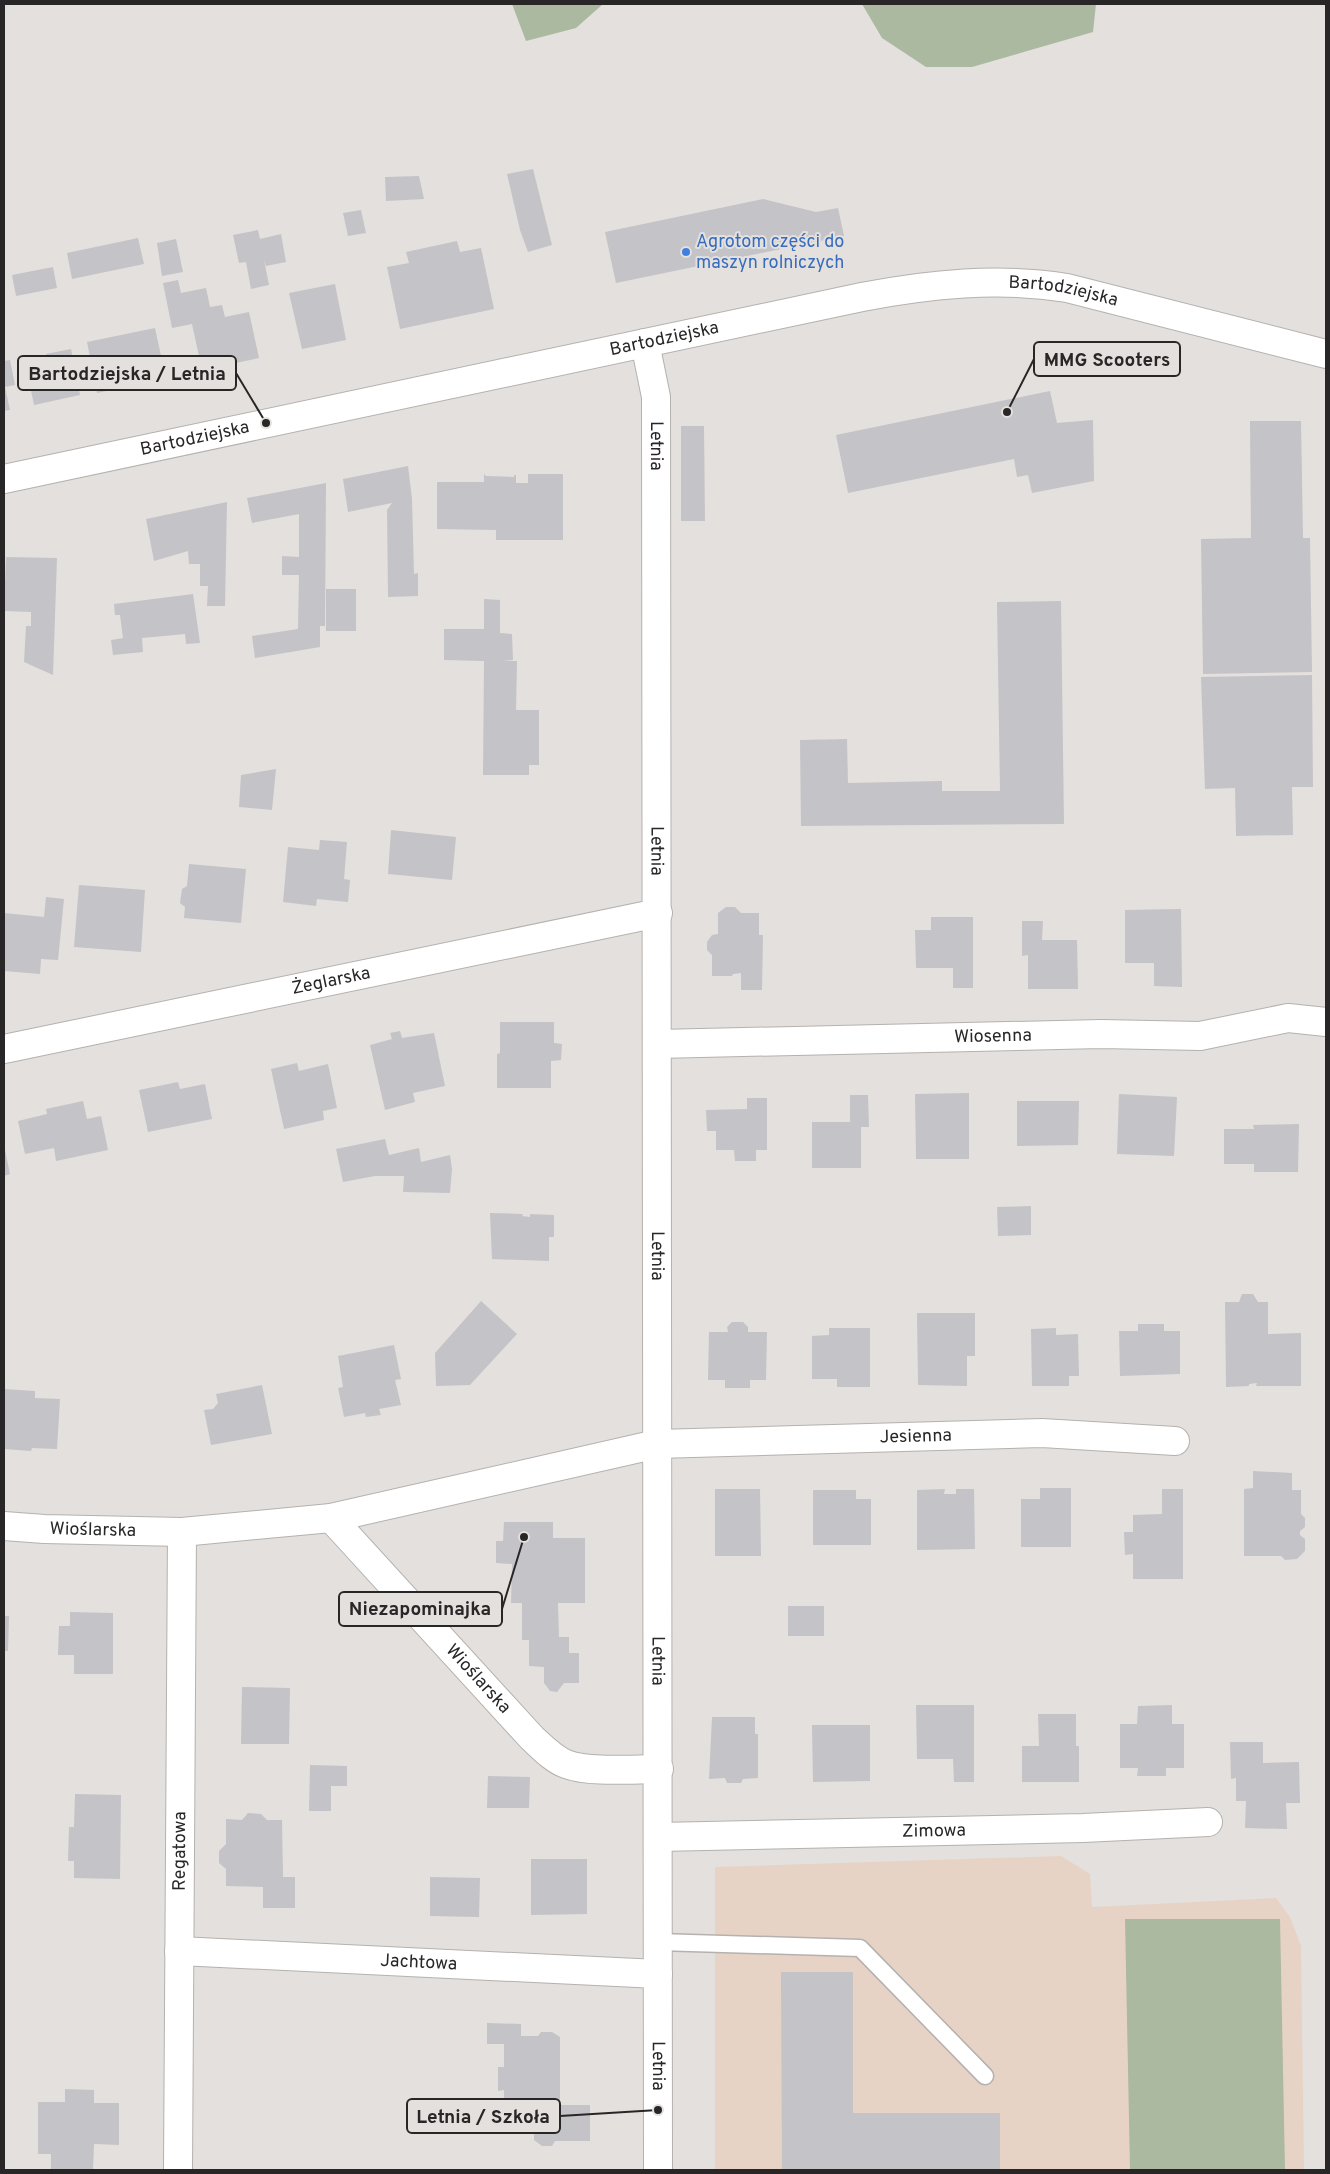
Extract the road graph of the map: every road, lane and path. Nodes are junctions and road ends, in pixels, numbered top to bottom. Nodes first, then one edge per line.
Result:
1 (645, 343) junction
2 (1326, 354) edge
3 (4, 479) edge
4 (658, 913) junction
5 (1326, 1022) edge
6 (658, 1044) junction
7 (4, 1049) edge
8 (1175, 1441) dead end
9 (657, 1444) junction
10 (331, 1518) junction
11 (4, 1526) edge
12 (182, 1532) junction
13 (659, 1769) junction
14 (1208, 1822) dead end
15 (659, 1837) junction
16 (658, 1942) junction
17 (179, 1951) junction
18 (658, 1974) junction
19 (985, 2076) dead end
20 (178, 2170) edge
21 (658, 2170) edge

1 - 2 street, Bartodziejska
1 - 3 street, Bartodziejska
1 - 4 street, Letnia
4 - 6 street, Letnia
4 - 7 street, Żeglarska
5 - 6 street, Wiosenna
6 - 9 street, Letnia
8 - 9 street, Jesienna
9 - 10 street, Wioślarska
9 - 13 street, Letnia
10 - 12 street, Wioślarska
10 - 13 street, Wioślarska
11 - 12 street, Wioślarska
12 - 17 street, Regatowa
13 - 15 street, Letnia
14 - 15 street, Zimowa
15 - 16 street, Letnia
16 - 18 street, Letnia
16 - 19 lane
17 - 18 street, Jachtowa
17 - 20 street, Regatowa
18 - 21 street, Letnia

